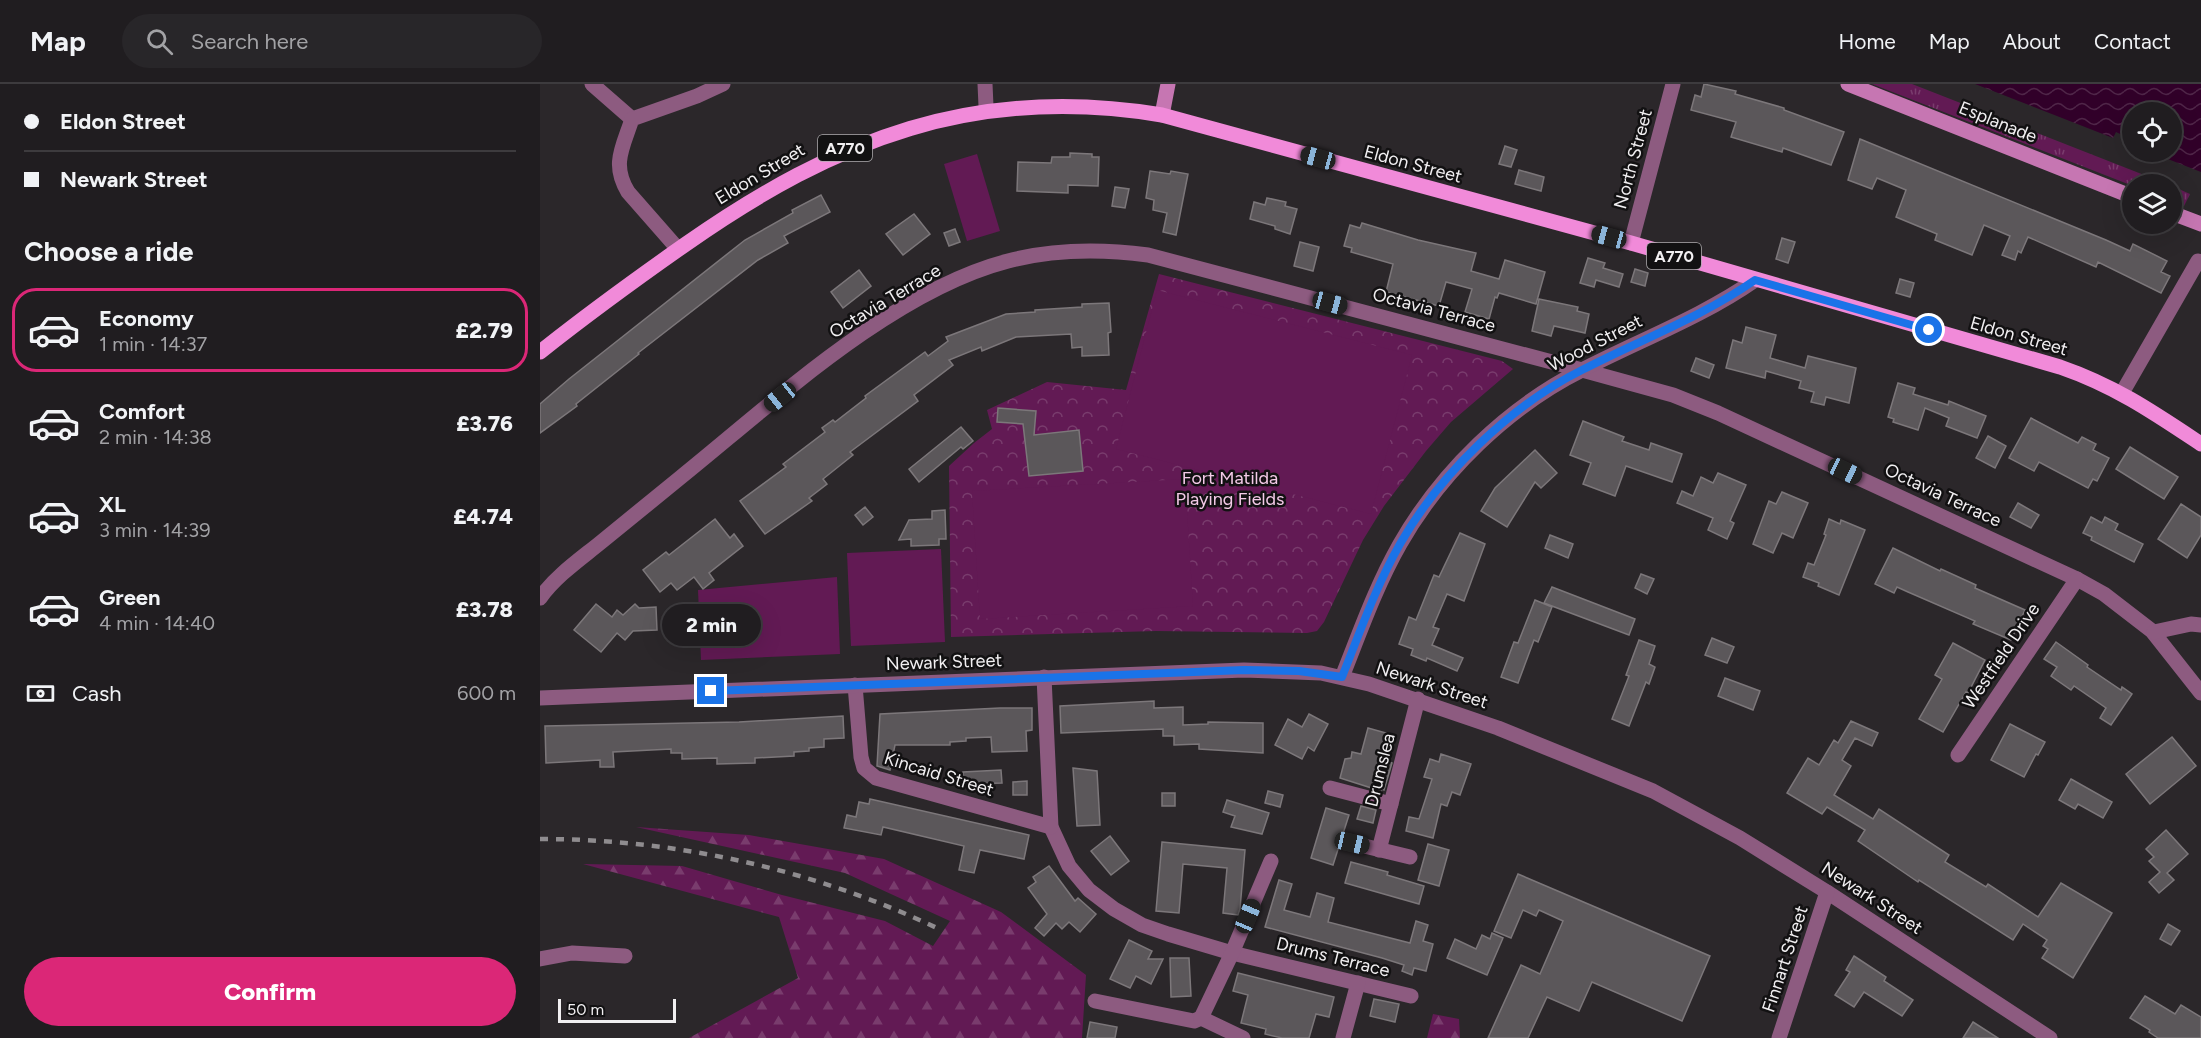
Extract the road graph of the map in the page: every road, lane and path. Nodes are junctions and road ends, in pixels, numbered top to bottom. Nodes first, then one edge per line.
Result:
1 (592, 84) edge
2 (723, 84) edge
3 (985, 84) edge
4 (1168, 84) edge
5 (1673, 84) edge
6 (1848, 84) edge
7 (695, 90) edge
8 (986, 106) junction
9 (1162, 115) junction
10 (632, 119) junction
11 (2122, 193) edge
12 (2182, 217) edge
13 (2201, 224) edge
14 (1631, 243) junction
15 (678, 249) junction
16 (2198, 261) dead end
17 (1755, 280) junction
18 (540, 352) edge
19 (1581, 370) junction
20 (2122, 393) junction
21 (2201, 444) edge
22 (2077, 579) junction
23 (540, 598) edge
24 (2201, 625) edge
25 (2154, 632) junction
26 (1044, 677) junction
27 (1342, 677) junction
28 (855, 685) junction
29 (2201, 693) edge
30 (540, 698) edge
31 (1418, 699) junction
32 (1958, 754) dead end
33 (1330, 788) dead end
34 (1391, 804) junction
35 (1051, 826) junction
36 (1352, 843) dead end
37 (1379, 850) junction
38 (1410, 857) dead end
39 (1271, 861) dead end
40 (1827, 892) junction
41 (1232, 953) junction
42 (625, 956) dead end
43 (540, 959) edge
44 (1358, 983) junction
45 (1412, 996) dead end
46 (1095, 1001) dead end
47 (1201, 1018) junction
48 (1243, 1038) edge
49 (1343, 1038) edge
50 (1779, 1038) edge
51 (2050, 1038) edge

1 - 10 street
2 - 7 street
3 - 8 street
4 - 9 street
5 - 14 street, North Street
6 - 11 street, Esplanade
7 - 10 street
8 - 9 main road, Eldon Street / A770
8 - 15 main road, Eldon Street / A770
9 - 14 main road, Eldon Street / A770
10 - 15 street
12 - 13 street
14 - 17 main road, Eldon Street / A770
15 - 18 main road, Eldon Street / A770
16 - 20 street
17 - 19 street, Wood Street
17 - 20 main road, Eldon Street / A770
19 - 22 street, Octavia Terrace
19 - 23 street, Octavia Terrace
19 - 27 street, Wood Street
20 - 21 main road, Eldon Street / A770
22 - 25 street, Octavia Terrace
22 - 32 street, Westfield Drive
24 - 25 street
25 - 29 street, Octavia Terrace
26 - 27 street, Newark Street
26 - 28 street, Newark Street
26 - 35 street, Drums Terrace
27 - 31 street, Newark Street
28 - 30 street, Newark Street
28 - 35 street, Kincaid Street
31 - 34 street, Drumslea
31 - 40 street, Newark Street
33 - 34 street
34 - 37 street, Drumslea
35 - 41 street, Drums Terrace
36 - 37 street
37 - 38 street
39 - 41 street
40 - 50 street, Finnart Street
40 - 51 street, Newark Street
41 - 44 street, Drums Terrace
41 - 47 street
42 - 43 street
44 - 45 street, Drums Terrace
44 - 49 street
46 - 47 street
47 - 48 street

